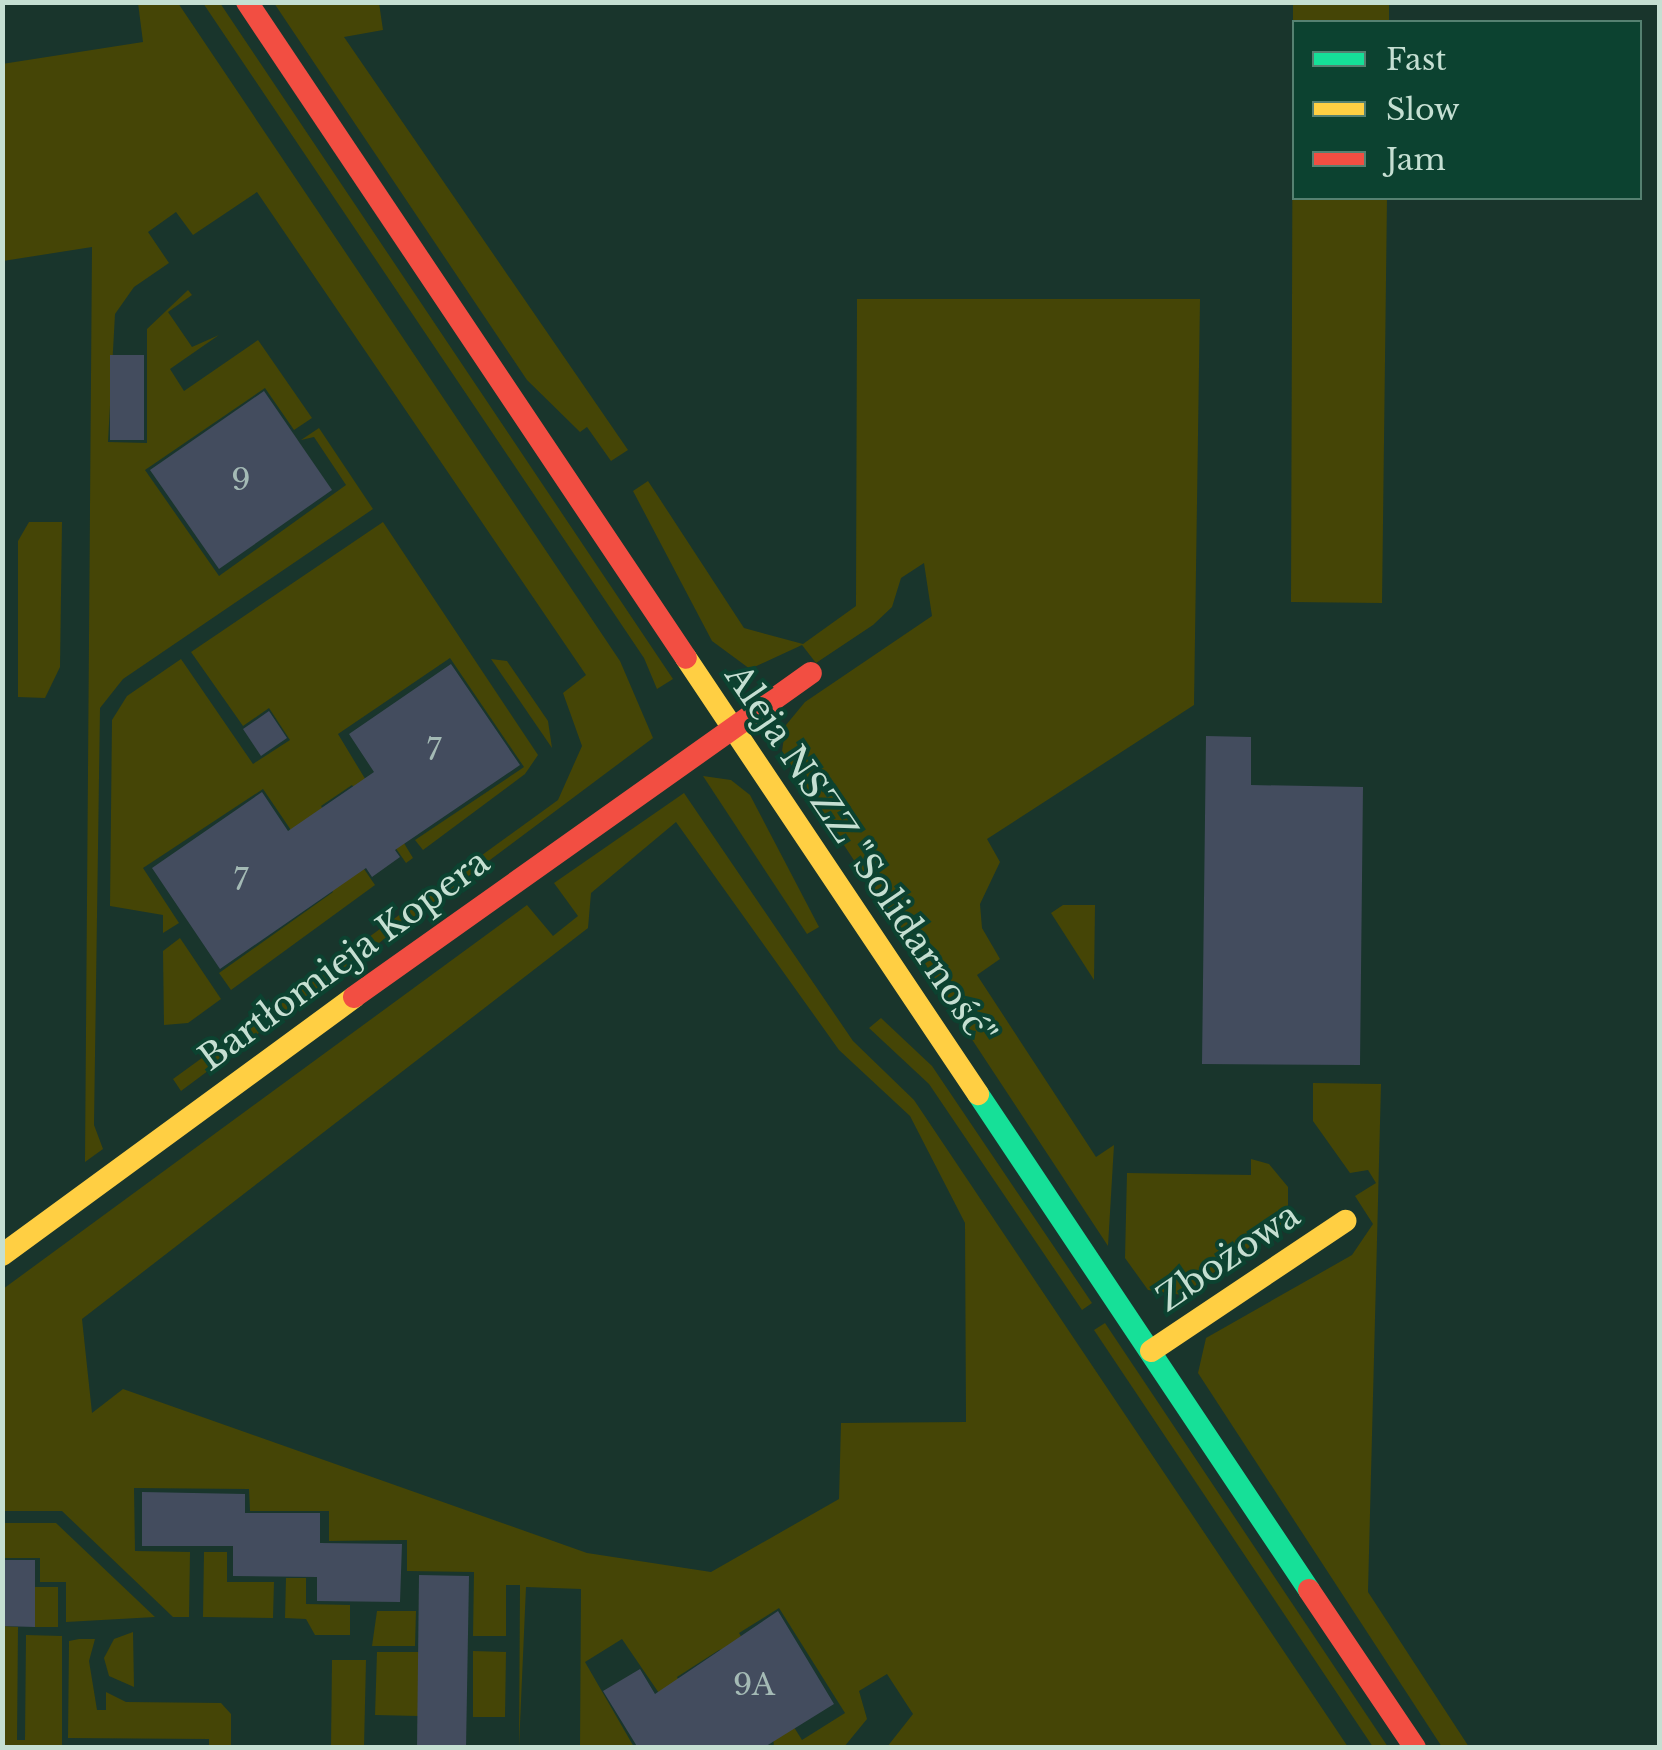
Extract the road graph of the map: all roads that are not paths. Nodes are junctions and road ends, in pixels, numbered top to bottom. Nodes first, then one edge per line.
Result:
1 (246, 2) edge
2 (810, 673) dead end
3 (732, 726) junction
4 (1344, 1221) dead end
5 (2, 1256) edge
6 (1151, 1351) junction
7 (1414, 1748) edge

1 - 3 street, Aleja NSZZ "Solidarność"
2 - 3 street, Bartłomieja Kopera
3 - 5 street, Bartłomieja Kopera
3 - 6 street, Aleja NSZZ "Solidarność"
4 - 6 street, Zbożowa
6 - 7 street, Aleja NSZZ "Solidarność"

